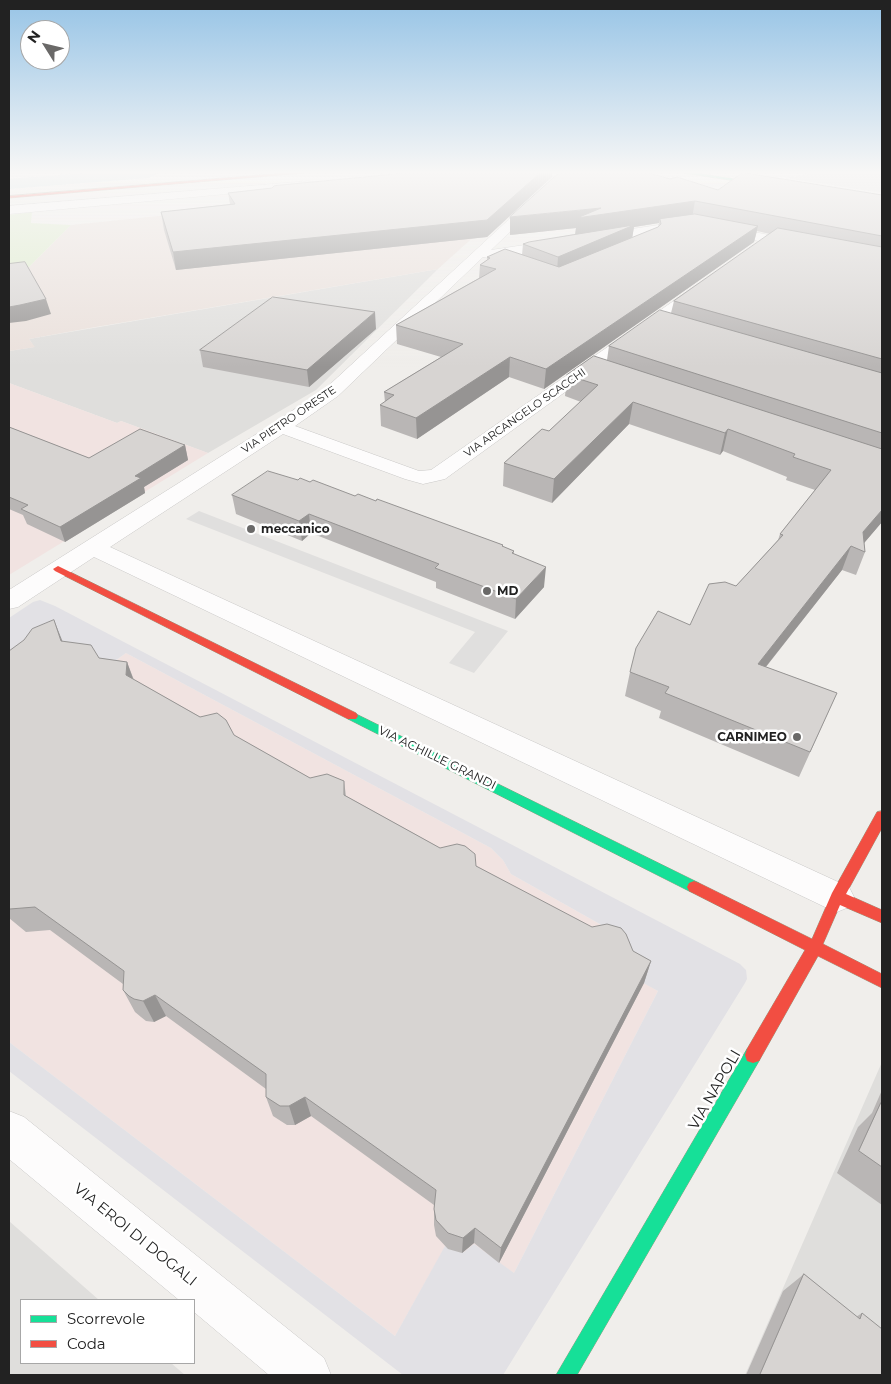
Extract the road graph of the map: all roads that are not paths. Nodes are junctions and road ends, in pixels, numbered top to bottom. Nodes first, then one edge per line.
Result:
1 (502, 238) edge
2 (597, 238) edge
3 (651, 238) edge
4 (764, 238) edge
5 (771, 239) junction
6 (630, 248) edge
7 (818, 248) edge
8 (756, 250) edge
9 (487, 254) junction
10 (521, 265) edge
11 (716, 278) edge
12 (652, 322) junction
13 (672, 328) edge
14 (589, 368) junction
15 (608, 374) edge
16 (281, 427) junction
17 (92, 547) junction
18 (58, 569) junction
19 (9, 600) edge
20 (882, 816) edge
21 (837, 897) junction
22 (882, 917) edge
23 (815, 947) junction
24 (882, 981) edge
25 (9, 1132) edge
26 (307, 1375) edge
27 (566, 1375) edge

1 - 9 street, VIA PIETRO ORESTE
2 - 9 street
3 - 6 street
4 - 5 street
5 - 7 street
5 - 8 street
9 - 10 street
9 - 16 street, VIA PIETRO ORESTE
11 - 12 street, VIA ARCANGELO SCACCHI
12 - 13 street
12 - 14 street, VIA ARCANGELO SCACCHI
14 - 15 street
14 - 16 street, VIA ARCANGELO SCACCHI
16 - 17 street, VIA PIETRO ORESTE
17 - 18 street, VIA PIETRO ORESTE
17 - 21 street
18 - 19 street, VIA PIETRO ORESTE
18 - 23 main road, VIA ACHILLE GRANDI
20 - 21 main road, VIA NAPOLI
21 - 22 main road
21 - 23 main road, VIA NAPOLI
23 - 24 main road, VIA ACHILLE GRANDI
23 - 27 main road, VIA NAPOLI
25 - 26 street, VIA EROI DI DOGALI

